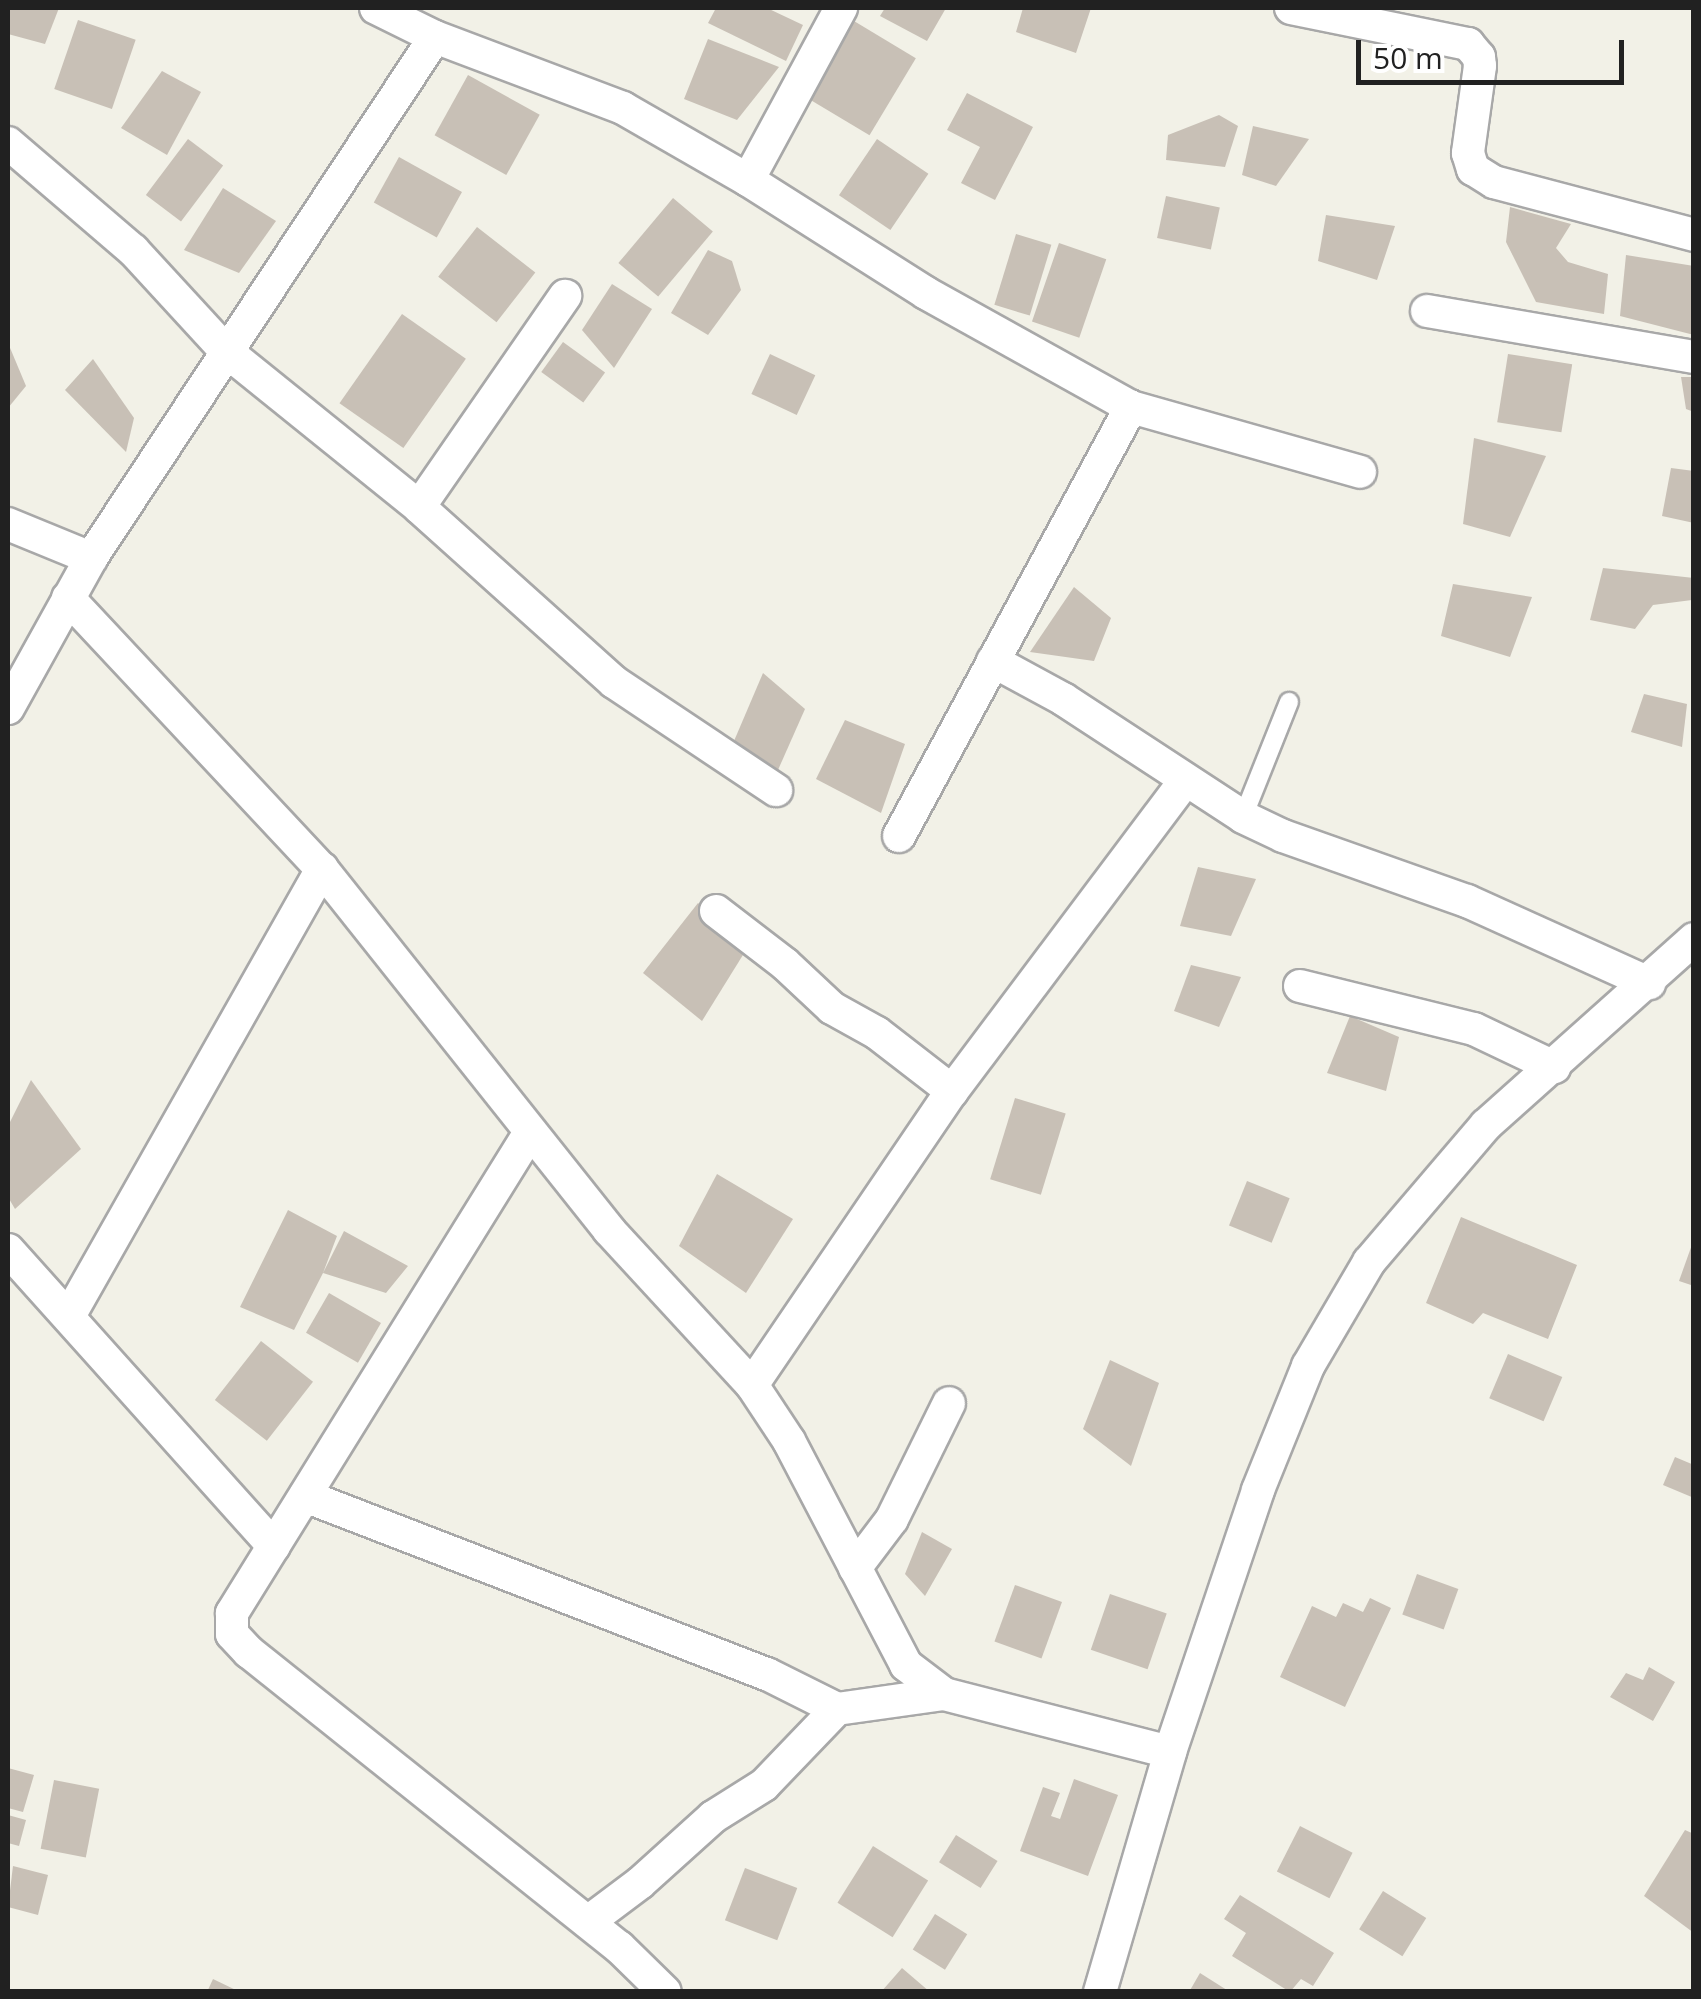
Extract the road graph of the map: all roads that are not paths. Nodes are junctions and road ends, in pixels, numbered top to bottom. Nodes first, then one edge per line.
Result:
1 (376, 8) edge
2 (841, 8) edge
3 (1291, 8) edge
4 (435, 37) junction
5 (8, 143) edge
6 (748, 180) junction
7 (1694, 235) edge
8 (564, 296) dead end
9 (1427, 310) dead end
10 (226, 351) junction
11 (1694, 356) edge
12 (1131, 407) junction
13 (1360, 472) dead end
14 (419, 506) junction
15 (8, 524) edge
16 (91, 558) junction
17 (68, 598) junction
18 (993, 661) junction
19 (1289, 702) dead end
20 (8, 708) edge
21 (1184, 782) junction
22 (776, 790) dead end
23 (1243, 817) junction
24 (899, 836) dead end
25 (322, 869) junction
26 (716, 911) dead end
27 (1694, 939) edge
28 (1649, 982) junction
29 (1300, 986) dead end
30 (1554, 1067) junction
31 (952, 1090) junction
32 (530, 1134) junction
33 (8, 1250) edge
34 (68, 1316) junction
35 (752, 1384) junction
36 (949, 1403) dead end
37 (304, 1496) junction
38 (274, 1546) junction
39 (855, 1568) junction
40 (944, 1694) junction
41 (838, 1709) junction
42 (1170, 1752) junction
43 (588, 1922) junction
44 (666, 1992) edge
45 (1100, 1992) edge

1 - 4 street
2 - 6 street
3 - 7 street
4 - 6 street
4 - 10 street
5 - 10 street
6 - 12 street
8 - 14 street
9 - 11 street
10 - 14 street
10 - 16 street
12 - 13 street
12 - 18 street
14 - 22 street
15 - 16 street
16 - 17 street
17 - 20 street
17 - 25 street
18 - 21 street
18 - 24 street
19 - 23 lane
21 - 23 street
21 - 31 street
23 - 28 street
25 - 32 street
25 - 34 street
26 - 31 street
27 - 28 street
28 - 30 street
29 - 30 street
30 - 42 street
31 - 35 street
32 - 35 street
32 - 37 street
33 - 34 street
34 - 38 street
35 - 39 street
36 - 39 street
37 - 38 street
37 - 41 street
38 - 43 street
39 - 40 street
40 - 41 street
40 - 42 street
41 - 43 street
42 - 45 street
43 - 44 street

